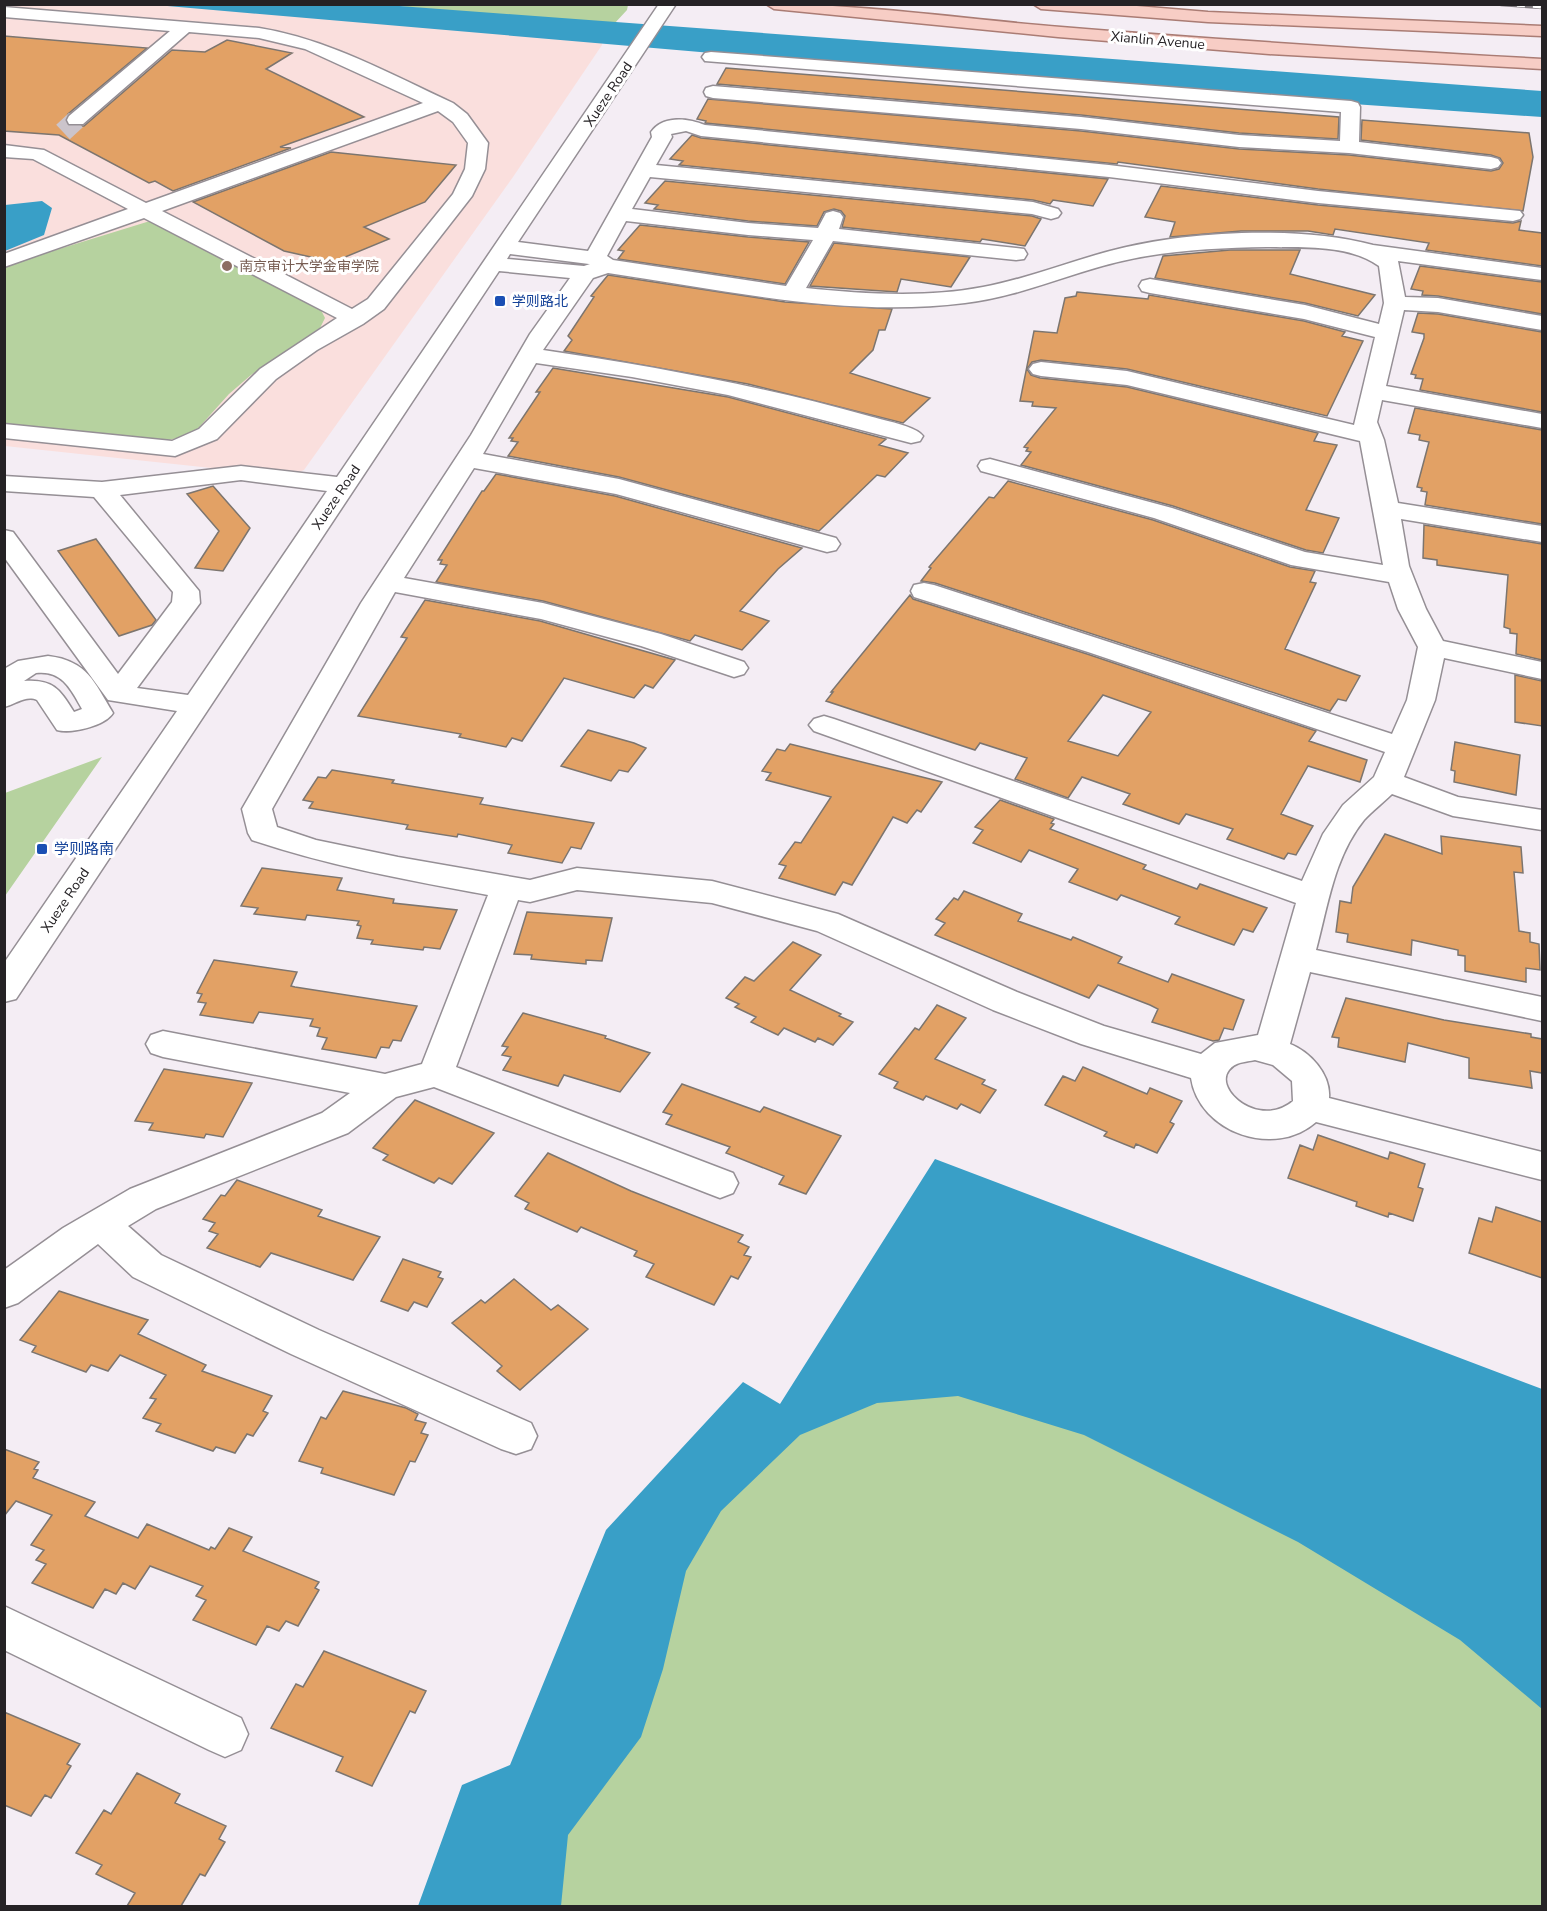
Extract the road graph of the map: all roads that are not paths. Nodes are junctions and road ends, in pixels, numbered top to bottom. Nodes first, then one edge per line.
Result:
1 (1041, 4) edge
2 (777, 5) edge
3 (666, 7) edge
4 (4, 12) edge
5 (185, 27) junction
6 (1542, 31) edge
7 (711, 57) dead end
8 (1542, 64) edge
9 (890, 71) junction
10 (713, 92) dead end
11 (439, 104) junction
12 (880, 108) junction
13 (76, 120) tunnel mouth
14 (54, 139) tunnel mouth
15 (858, 146) junction
16 (1348, 147) junction
17 (4, 151) edge
18 (37, 154) junction
19 (1491, 163) dead end
20 (644, 170) junction
21 (844, 189) junction
22 (146, 210) junction
23 (1051, 213) dead end
24 (619, 214) junction
25 (1513, 215) dead end
26 (826, 235) junction
27 (1372, 251) junction
28 (1016, 255) dead end
29 (499, 256) junction
30 (4, 261) edge
31 (596, 266) junction
32 (1542, 274) edge
33 (1150, 286) dead end
34 (793, 292) junction
35 (1395, 303) junction
36 (355, 319) junction
37 (1542, 323) edge
38 (1387, 333) junction
39 (529, 355) junction
40 (1041, 369) dead end
41 (1373, 391) junction
42 (1542, 421) edge
43 (4, 431) edge
44 (911, 436) dead end
45 (1370, 436) junction
46 (468, 459) junction
47 (990, 466) dead end
48 (4, 483) edge
49 (344, 485) junction
50 (102, 490) junction
51 (1386, 509) junction
52 (1542, 534) edge
53 (4, 538) edge
54 (827, 544) dead end
55 (1400, 576) junction
56 (388, 583) junction
57 (924, 591) dead end
58 (1432, 646) junction
59 (734, 669) dead end
60 (1542, 669) edge
61 (4, 684) edge
62 (118, 694) junction
63 (4, 698) edge
64 (196, 705) junction
65 (824, 725) dead end
66 (1401, 747) junction
67 (1387, 782) junction
68 (1542, 820) edge
69 (507, 888) junction
70 (1314, 897) junction
71 (1298, 958) junction
72 (4, 990) edge
73 (1542, 1009) edge
74 (163, 1044) dead end
75 (1271, 1050) junction
76 (1209, 1070) junction
77 (436, 1073) junction
78 (385, 1087) junction
79 (1310, 1098) junction
80 (1542, 1145) edge
81 (1542, 1166) edge
82 (720, 1183) dead end
83 (101, 1224) junction
84 (4, 1292) edge
85 (516, 1436) dead end
86 (4, 1627) edge
87 (225, 1734) dead end

1 - 6 main road, Xianlin Avenue
2 - 8 main road, Xianlin Avenue
3 - 29 street, Xueze Road
4 - 5 street
5 - 11 street
5 - 13 street
7 - 9 street
9 - 12 street
9 - 16 street
10 - 12 street
11 - 22 street
11 - 36 street
12 - 15 street
12 - 16 street
14 - 18 street
15 - 20 street
15 - 21 street
15 - 25 street
16 - 19 street
17 - 18 street
18 - 22 street
20 - 21 street
20 - 24 street
21 - 23 street
21 - 26 street
22 - 30 street
22 - 36 street
24 - 26 street
24 - 31 street
26 - 28 street
26 - 34 street
27 - 32 street
27 - 34 street
27 - 35 street
29 - 31 street
29 - 49 street, Xueze Road
31 - 34 street
31 - 39 street
33 - 38 street
35 - 37 street
35 - 38 street
36 - 43 street
38 - 41 street
39 - 44 street
39 - 46 street
40 - 45 street
41 - 42 street
41 - 45 street
45 - 51 street
46 - 54 street
46 - 56 street
47 - 55 street
48 - 50 street
49 - 50 street
49 - 64 street, Xueze Road
50 - 62 street
51 - 52 street
51 - 55 street
53 - 62 street
55 - 58 street
56 - 59 street
56 - 69 street
57 - 66 street
58 - 60 street
58 - 66 street
61 - 63 street
62 - 64 street
64 - 72 street, Xueze Road
65 - 70 street
66 - 67 street
67 - 68 street
67 - 70 street
69 - 76 street
69 - 77 street
70 - 71 street
71 - 73 street
71 - 75 street
74 - 78 street
75 - 76 street
75 - 79 street
76 - 79 street
77 - 78 street
77 - 82 street
78 - 83 street
79 - 80 street
79 - 81 street
83 - 84 street
83 - 85 street
86 - 87 street

